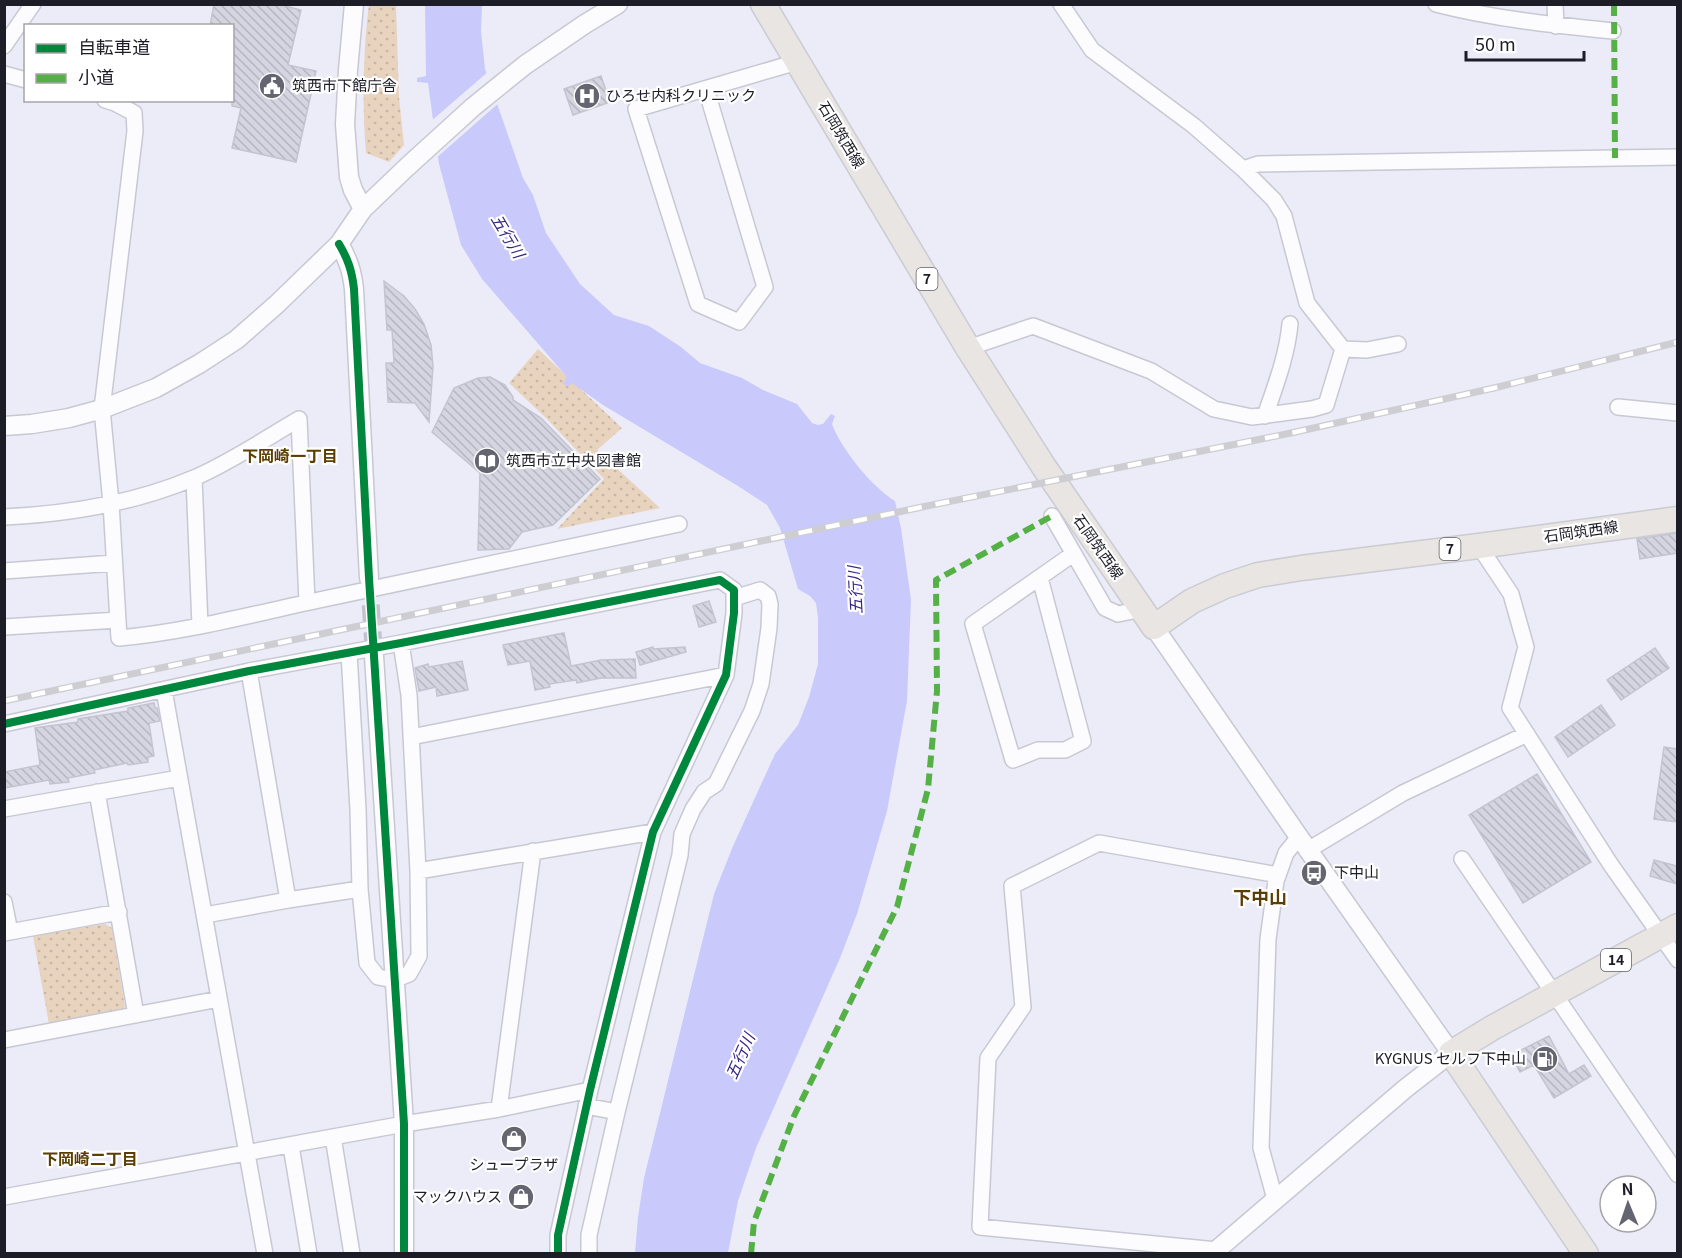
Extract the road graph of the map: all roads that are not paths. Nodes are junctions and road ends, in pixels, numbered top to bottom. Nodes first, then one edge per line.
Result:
1 (33, 4) edge
2 (354, 4) edge
3 (618, 4) edge
4 (763, 4) edge
5 (1061, 4) edge
6 (1436, 4) edge
7 (1555, 4) edge
8 (1471, 9) edge
9 (1556, 26) junction
10 (1613, 31) dead end
11 (4, 46) edge
12 (797, 62) junction
13 (4, 74) edge
14 (24, 79) edge
15 (706, 89) junction
16 (112, 102) edge
17 (1677, 157) edge
18 (1243, 169) junction
19 (363, 209) junction
20 (339, 244) junction
21 (1290, 324) dead end
22 (1398, 344) dead end
23 (968, 348) junction
24 (1343, 349) junction
25 (1618, 407) dead end
26 (102, 409) junction
27 (1677, 413) edge
28 (1265, 416) junction
29 (4, 426) edge
30 (194, 478) junction
31 (111, 503) junction
32 (1052, 516) dead end
33 (4, 517) edge
34 (1677, 519) edge
35 (679, 524) dead end
36 (1479, 546) junction
37 (1074, 554) junction
38 (114, 563) junction
39 (4, 571) edge
40 (369, 578) tunnel mouth
41 (1040, 578) junction
42 (734, 598) junction
43 (308, 602) junction
44 (1148, 618) junction
45 (118, 620) junction
46 (200, 626) junction
47 (4, 627) edge
48 (401, 643) junction
49 (349, 653) junction
50 (374, 656) tunnel mouth
51 (249, 671) junction
52 (726, 675) junction
53 (164, 690) junction
54 (4, 724) edge
55 (1527, 734) junction
56 (411, 737) junction
57 (179, 778) junction
58 (97, 792) junction
59 (4, 809) edge
60 (656, 826) junction
61 (683, 831) junction
62 (1304, 844) junction
63 (534, 851) junction
64 (1462, 859) dead end
65 (418, 872) junction
66 (1278, 875) junction
67 (360, 889) junction
68 (288, 900) junction
69 (4, 902) edge
70 (119, 912) junction
71 (205, 915) junction
72 (1669, 931) edge
73 (7, 933) edge
74 (1677, 960) edge
75 (394, 980) junction
76 (1554, 994) junction
77 (219, 999) junction
78 (136, 1015) junction
79 (4, 1040) edge
80 (1451, 1053) junction
81 (590, 1090) junction
82 (499, 1109) junction
83 (601, 1109) junction
84 (404, 1125) junction
85 (333, 1137) junction
86 (291, 1146) junction
87 (248, 1153) junction
88 (1677, 1175) edge
89 (4, 1197) edge
90 (1275, 1199) junction
91 (1214, 1252) edge
92 (265, 1254) edge
93 (309, 1254) edge
94 (352, 1254) edge
95 (404, 1254) edge
96 (558, 1254) edge
97 (589, 1254) edge
98 (1586, 1254) edge

1 - 11 street
2 - 19 street
3 - 19 street
4 - 12 main road, 石岡筑西線 / 7
5 - 18 street
6 - 8 street
7 - 9 street
8 - 9 street
9 - 10 street
12 - 15 street
12 - 23 main road, 石岡筑西線 / 7
13 - 14 street
15 - 15 street
16 - 26 street
17 - 18 street
18 - 24 street
19 - 20 street
20 - 26 street
20 - 40 street
21 - 28 street
22 - 24 street
23 - 28 street
23 - 44 main road, 石岡筑西線 / 7
24 - 28 street
25 - 27 street
26 - 29 street
26 - 31 street
30 - 31 street
30 - 43 street
30 - 46 street
31 - 33 street
31 - 38 street
32 - 37 street
34 - 36 main road, 石岡筑西線 / 7
35 - 43 street
36 - 44 main road, 石岡筑西線 / 7
36 - 55 street
37 - 41 street
37 - 44 street
38 - 39 street
38 - 45 street
41 - 41 street
42 - 48 street
42 - 52 street
42 - 61 street
43 - 46 street
44 - 62 street
45 - 46 street
45 - 47 street
48 - 49 street
48 - 56 street
49 - 51 street
49 - 67 street
50 - 75 street
51 - 53 street
51 - 68 street
52 - 56 street
52 - 60 street
53 - 54 street
53 - 57 street
55 - 62 street
55 - 72 street
56 - 65 street
57 - 58 street
57 - 71 street
58 - 59 street
58 - 70 street
60 - 61 street
60 - 63 street
60 - 81 street
61 - 83 street
62 - 66 street
62 - 80 street
63 - 65 street
63 - 82 street
64 - 76 street
65 - 75 street
66 - 90 street
66 - 91 street
67 - 68 street
67 - 75 street
68 - 71 street
69 - 73 street
70 - 73 street
70 - 78 street
71 - 77 street
72 - 74 street
72 - 76 main road, 14
75 - 84 street
76 - 80 main road, 14
76 - 88 street
77 - 78 street
77 - 87 street
78 - 79 street
80 - 90 street
80 - 98 main road
81 - 82 street
81 - 83 street
82 - 84 street
83 - 96 street
83 - 97 street
84 - 85 street
84 - 95 street
85 - 86 street
85 - 94 street
86 - 87 street
86 - 93 street
87 - 89 street
87 - 92 street
90 - 91 street

